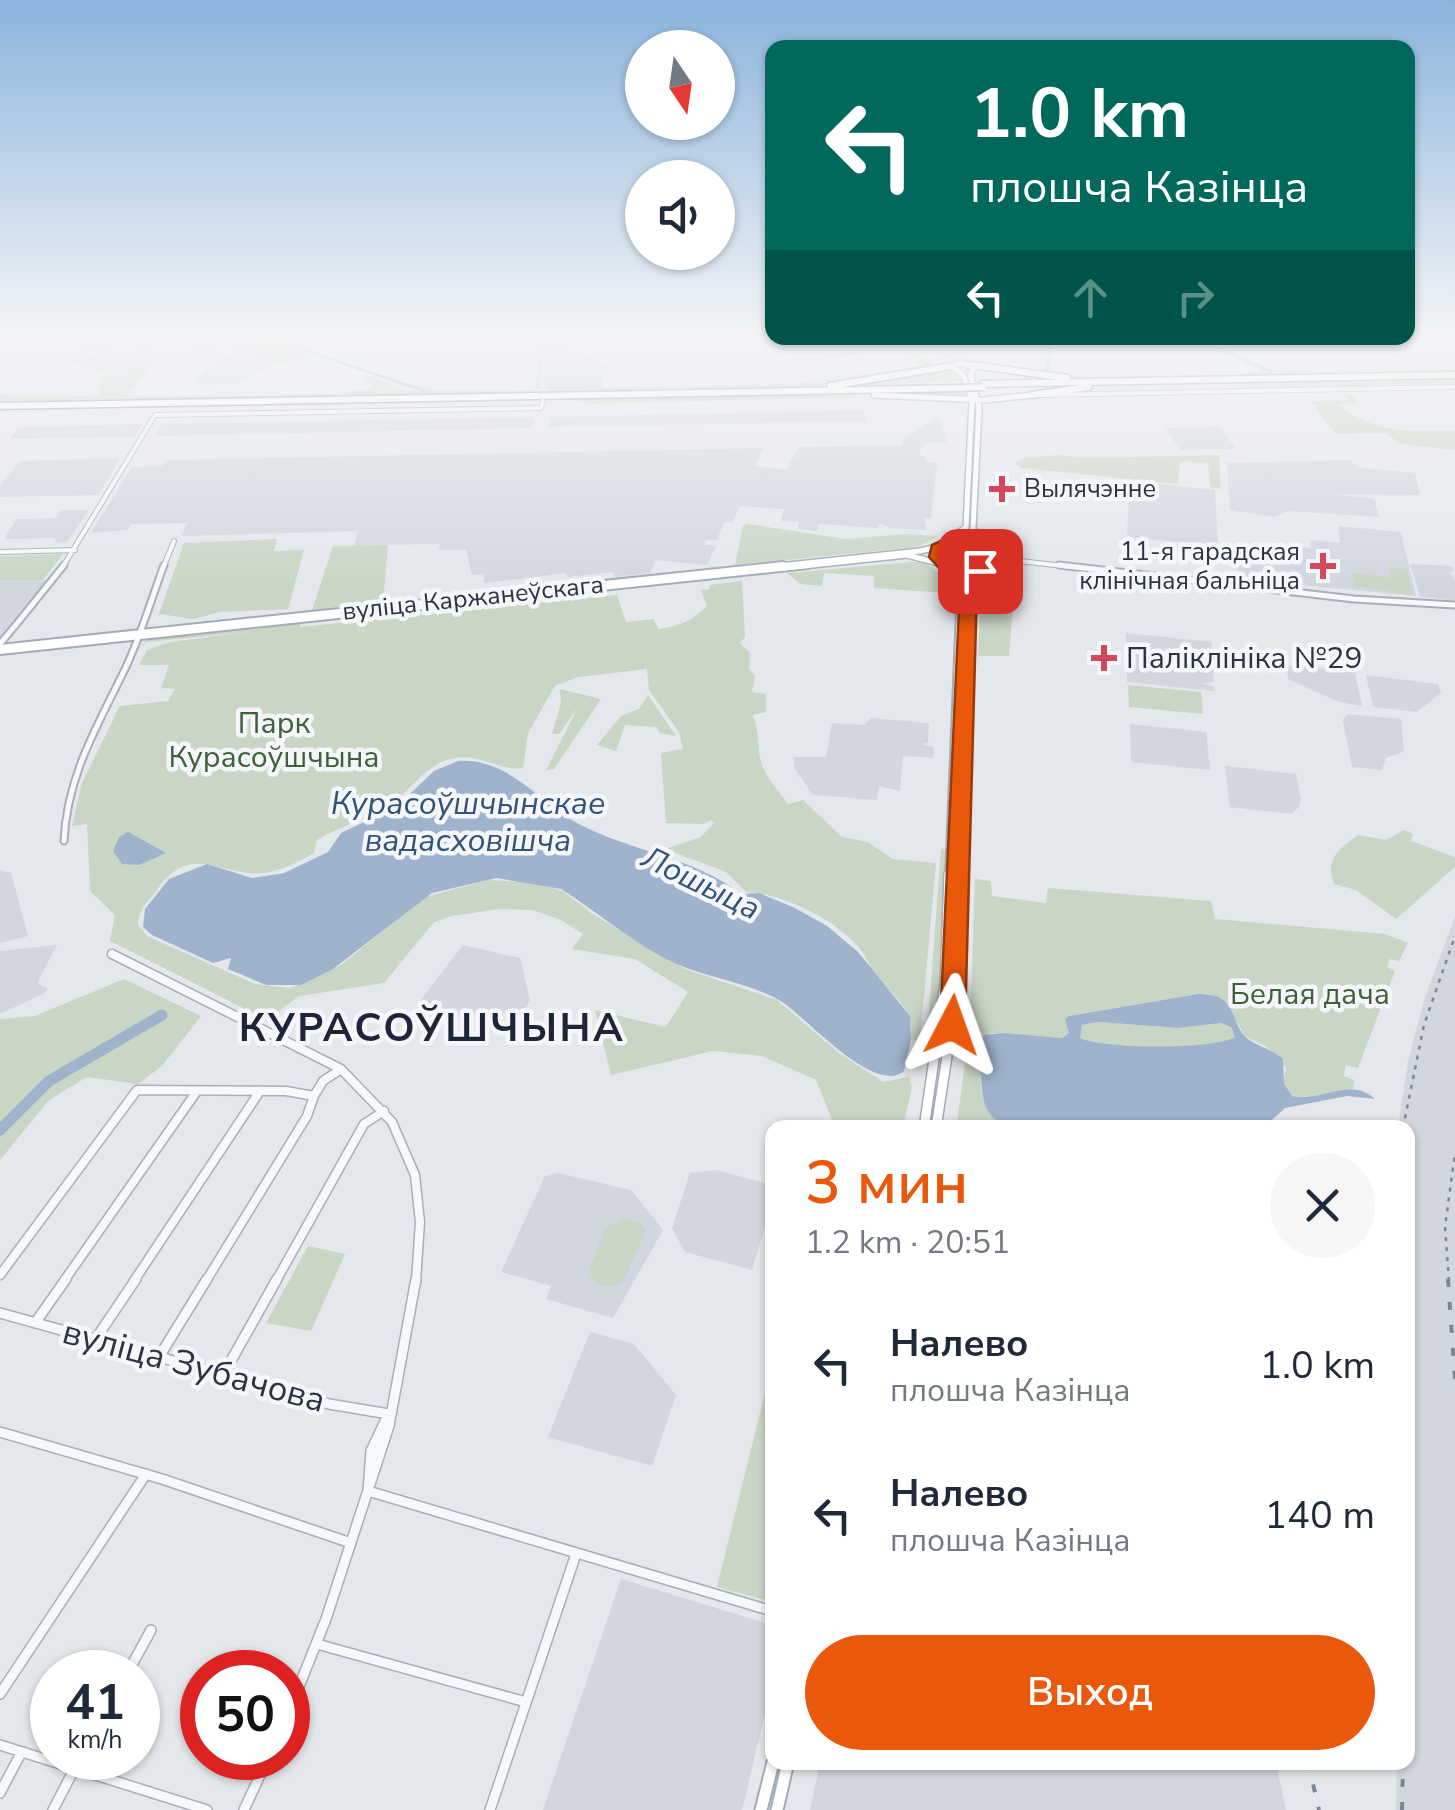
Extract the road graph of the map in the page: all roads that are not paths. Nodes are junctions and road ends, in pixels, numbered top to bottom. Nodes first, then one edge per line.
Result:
1 (155, 415) edge
2 (973, 415) edge
3 (974, 415) edge
4 (174, 541) dead end
5 (945, 543) junction
6 (989, 544) junction
7 (0, 552) edge
8 (999, 552) junction
9 (74, 553) junction
10 (944, 564) junction
11 (996, 566) junction
12 (986, 570) junction
13 (745, 571) junction
14 (1455, 604) edge
15 (139, 635) junction
16 (0, 648) edge
17 (958, 772) junction
18 (64, 841) dead end
19 (952, 949) junction
20 (112, 954) dead end
21 (341, 1069) junction
22 (198, 1089) junction
23 (260, 1091) junction
24 (314, 1096) junction
25 (384, 1111) junction
26 (925, 1120) edge
27 (937, 1120) edge
28 (0, 1274) edge
29 (0, 1313) edge
30 (34, 1323) junction
31 (95, 1340) junction
32 (159, 1357) junction
33 (222, 1375) junction
34 (388, 1414) junction
35 (0, 1432) edge
36 (146, 1474) junction
37 (368, 1491) junction
38 (351, 1544) junction
39 (576, 1554) junction
40 (765, 1609) edge
41 (151, 1630) dead end
42 (317, 1644) junction
43 (140, 1650) edge
44 (310, 1661) edge
45 (0, 1694) edge
46 (526, 1702) junction
47 (0, 1746) edge
48 (20, 1752) junction
49 (30, 1754) edge
50 (770, 1770) edge
51 (786, 1770) edge
52 (768, 1778) junction
53 (69, 1780) edge
54 (125, 1780) edge
55 (258, 1780) edge
56 (783, 1784) junction
57 (0, 1793) edge
58 (52, 1810) edge
59 (207, 1810) edge
60 (244, 1810) edge
61 (490, 1810) edge
62 (760, 1810) edge
63 (776, 1810) edge

1 - 9 street
2 - 5 main road
3 - 6 main road
4 - 15 street
5 - 6 main road, вуліца Каржанеўскага
5 - 10 main road
5 - 13 main road, вуліца Каржанеўскага
6 - 8 main road
7 - 9 street
8 - 11 main road
8 - 14 street
9 - 16 street
10 - 12 main road, вуліца Каржанеўскага
10 - 13 main road, вуліца Каржанеўскага
10 - 17 main road
11 - 12 main road
11 - 14 street
12 - 17 main road
13 - 15 main road, вуліца Каржанеўскага
15 - 16 main road, вуліца Каржанеўскага
15 - 18 street
17 - 19 main road
19 - 26 main road
19 - 27 main road
20 - 21 street
21 - 24 street
21 - 25 street
22 - 23 street
22 - 28 street
22 - 30 street
23 - 24 street
23 - 31 street
24 - 32 street
25 - 33 street
25 - 34 street
29 - 30 street, вуліца Зубачова
30 - 31 street, вуліца Зубачова
31 - 32 street, вуліца Зубачова
32 - 33 street, вуліца Зубачова
33 - 34 street, вуліца Зубачова
34 - 37 street
35 - 36 street
36 - 38 street
36 - 45 street
37 - 38 street
37 - 39 street
38 - 42 street
39 - 40 street
39 - 46 street
41 - 43 street
42 - 44 street
42 - 46 street
46 - 61 street
47 - 48 street
48 - 49 street
48 - 57 street
50 - 52 main road
51 - 56 main road
52 - 56 main road
52 - 62 main road
53 - 58 street
54 - 59 street
55 - 60 street
56 - 63 main road

